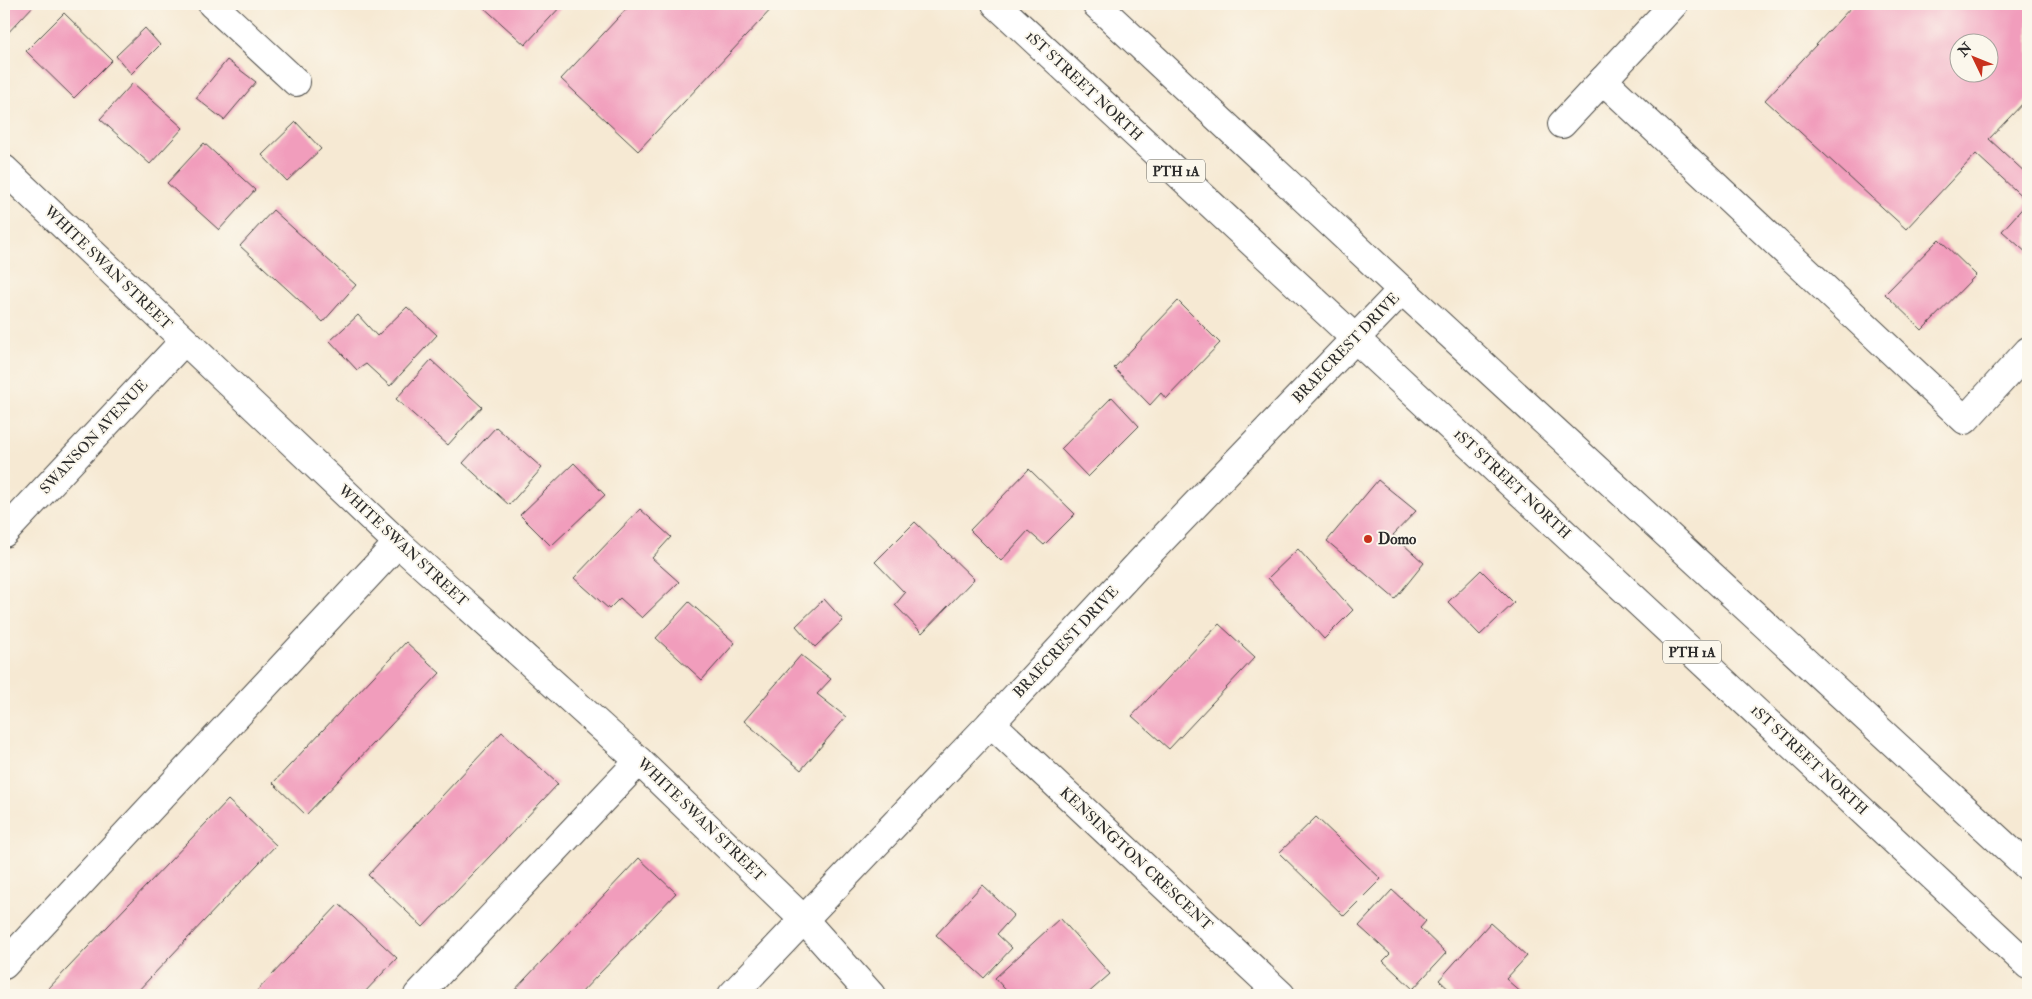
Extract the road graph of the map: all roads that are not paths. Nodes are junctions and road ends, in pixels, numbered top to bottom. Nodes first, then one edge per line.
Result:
1 (212, 4) edge
2 (996, 4) edge
3 (1096, 4) edge
4 (1674, 4) edge
5 (1603, 80) junction
6 (296, 82) dead end
7 (1562, 124) dead end
8 (4, 169) edge
9 (1402, 290) junction
10 (1356, 339) junction
11 (184, 341) junction
12 (2028, 351) edge
13 (4, 533) edge
14 (398, 543) junction
15 (991, 723) junction
16 (639, 761) junction
17 (2028, 867) edge
18 (804, 920) junction
19 (2028, 965) edge
20 (4, 966) edge
21 (865, 991) edge
22 (418, 995) edge
23 (732, 995) edge
24 (1281, 995) edge

1 - 6 street
2 - 10 street, 1ST STREET NORTH / PTH 1A
3 - 9 street
4 - 5 street
5 - 7 street
5 - 12 street
8 - 11 street, WHITE SWAN STREET
9 - 10 street, BRAECREST DRIVE
9 - 17 street
10 - 15 street, BRAECREST DRIVE
10 - 19 street, 1ST STREET NORTH / PTH 1A
11 - 13 street, SWANSON AVENUE
11 - 14 street, WHITE SWAN STREET
14 - 16 street, WHITE SWAN STREET
14 - 20 street
15 - 18 street, BRAECREST DRIVE
15 - 24 street, KENSINGTON CRESCENT
16 - 18 street, WHITE SWAN STREET
16 - 22 street
18 - 21 street, WHITE SWAN STREET
18 - 23 street, BRAECREST DRIVE

